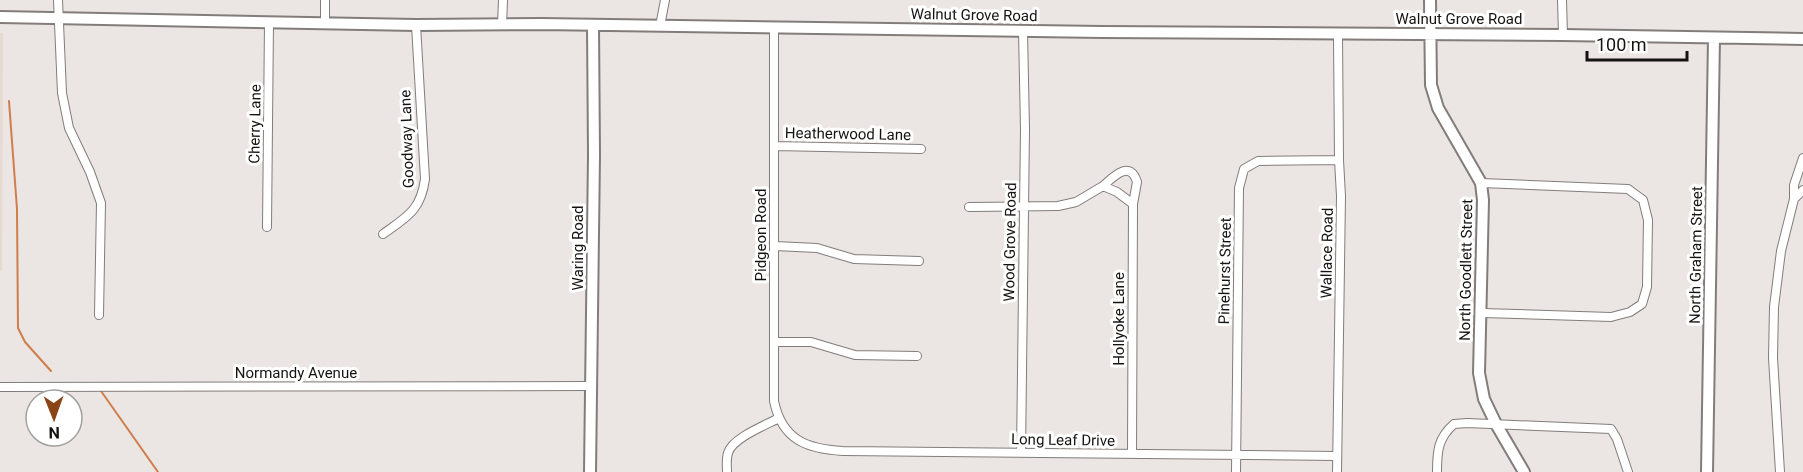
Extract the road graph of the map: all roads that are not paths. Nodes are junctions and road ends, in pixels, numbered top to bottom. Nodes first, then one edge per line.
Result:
1 (58, 0) edge
2 (325, 0) edge
3 (502, 0) edge
4 (665, 0) edge
5 (1430, 0) edge
6 (1562, 0) edge
7 (0, 17) edge
8 (58, 18) junction
9 (269, 22) junction
10 (325, 23) junction
11 (502, 24) junction
12 (416, 25) junction
13 (593, 25) junction
14 (660, 26) junction
15 (774, 28) junction
16 (1023, 31) junction
17 (1430, 34) junction
18 (1338, 35) junction
19 (1563, 35) junction
20 (1714, 38) junction
21 (1803, 39) edge
22 (775, 146) junction
23 (921, 149) dead end
24 (1803, 158) edge
25 (1339, 160) junction
26 (1481, 183) junction
27 (1103, 186) junction
28 (1803, 192) edge
29 (1794, 199) junction
30 (1132, 204) junction
31 (969, 207) dead end
32 (1024, 207) junction
33 (267, 227) dead end
34 (383, 234) dead end
35 (774, 246) junction
36 (919, 261) dead end
37 (1482, 313) junction
38 (99, 315) dead end
39 (774, 342) junction
40 (917, 356) dead end
41 (592, 386) junction
42 (0, 387) edge
43 (779, 418) junction
44 (1496, 424) junction
45 (792, 436) joint
46 (1021, 453) junction
47 (1132, 454) junction
48 (1236, 455) junction
49 (1337, 456) junction
50 (590, 472) edge
51 (727, 472) edge
52 (1236, 472) edge
53 (1337, 472) edge
54 (1437, 472) edge
55 (1524, 472) edge
56 (1628, 472) edge
57 (1707, 472) edge
58 (1780, 472) edge

1 - 8 street
2 - 10 street
3 - 11 street
4 - 14 street
5 - 17 main road, North Goodlett Street
6 - 19 street
7 - 8 main road, Walnut Grove Road
8 - 9 main road, Walnut Grove Road
8 - 38 street
9 - 10 main road, Walnut Grove Road
9 - 33 street, Cherry Lane
10 - 12 main road, Walnut Grove Road
11 - 12 main road, Walnut Grove Road
11 - 13 main road, Walnut Grove Road
12 - 34 street, Goodway Lane
13 - 14 main road, Walnut Grove Road
13 - 41 main road, Waring Road
14 - 15 main road, Walnut Grove Road
15 - 16 main road, Walnut Grove Road
15 - 22 street, Pidgeon Road
16 - 18 main road, Walnut Grove Road
16 - 32 street, Wood Grove Road
17 - 18 main road, Walnut Grove Road
17 - 19 main road, Walnut Grove Road
17 - 26 main road, North Goodlett Street
18 - 25 street, Wallace Road
19 - 20 main road, Walnut Grove Road
20 - 21 main road, Walnut Grove Road
20 - 57 main road, North Graham Street
22 - 23 street, Heatherwood Lane
22 - 35 street, Pidgeon Road
24 - 29 street
25 - 48 street, Pinehurst Street
25 - 49 street, Wallace Road
26 - 37 main road, North Goodlett Street
26 - 37 street
27 - 30 street
27 - 30 street, Hollyoke Lane
27 - 32 street
28 - 29 street
29 - 58 street
30 - 47 street, Hollyoke Lane
31 - 32 street
32 - 46 street, Wood Grove Road
35 - 36 street
35 - 39 street, Pidgeon Road
37 - 44 main road, North Goodlett Street
39 - 40 street
39 - 43 street, Pidgeon Road
41 - 42 street, Normandy Avenue
41 - 50 main road, Waring Road
43 - 45 street, Pidgeon Road
43 - 51 street
44 - 54 street
44 - 55 main road, North Goodlett Street
44 - 56 street
45 - 46 street, Long Leaf Drive
46 - 47 street, Long Leaf Drive
47 - 48 street, Long Leaf Drive
48 - 49 street, Long Leaf Drive
48 - 52 street, Pinehurst Street
49 - 53 street, Wallace Road

